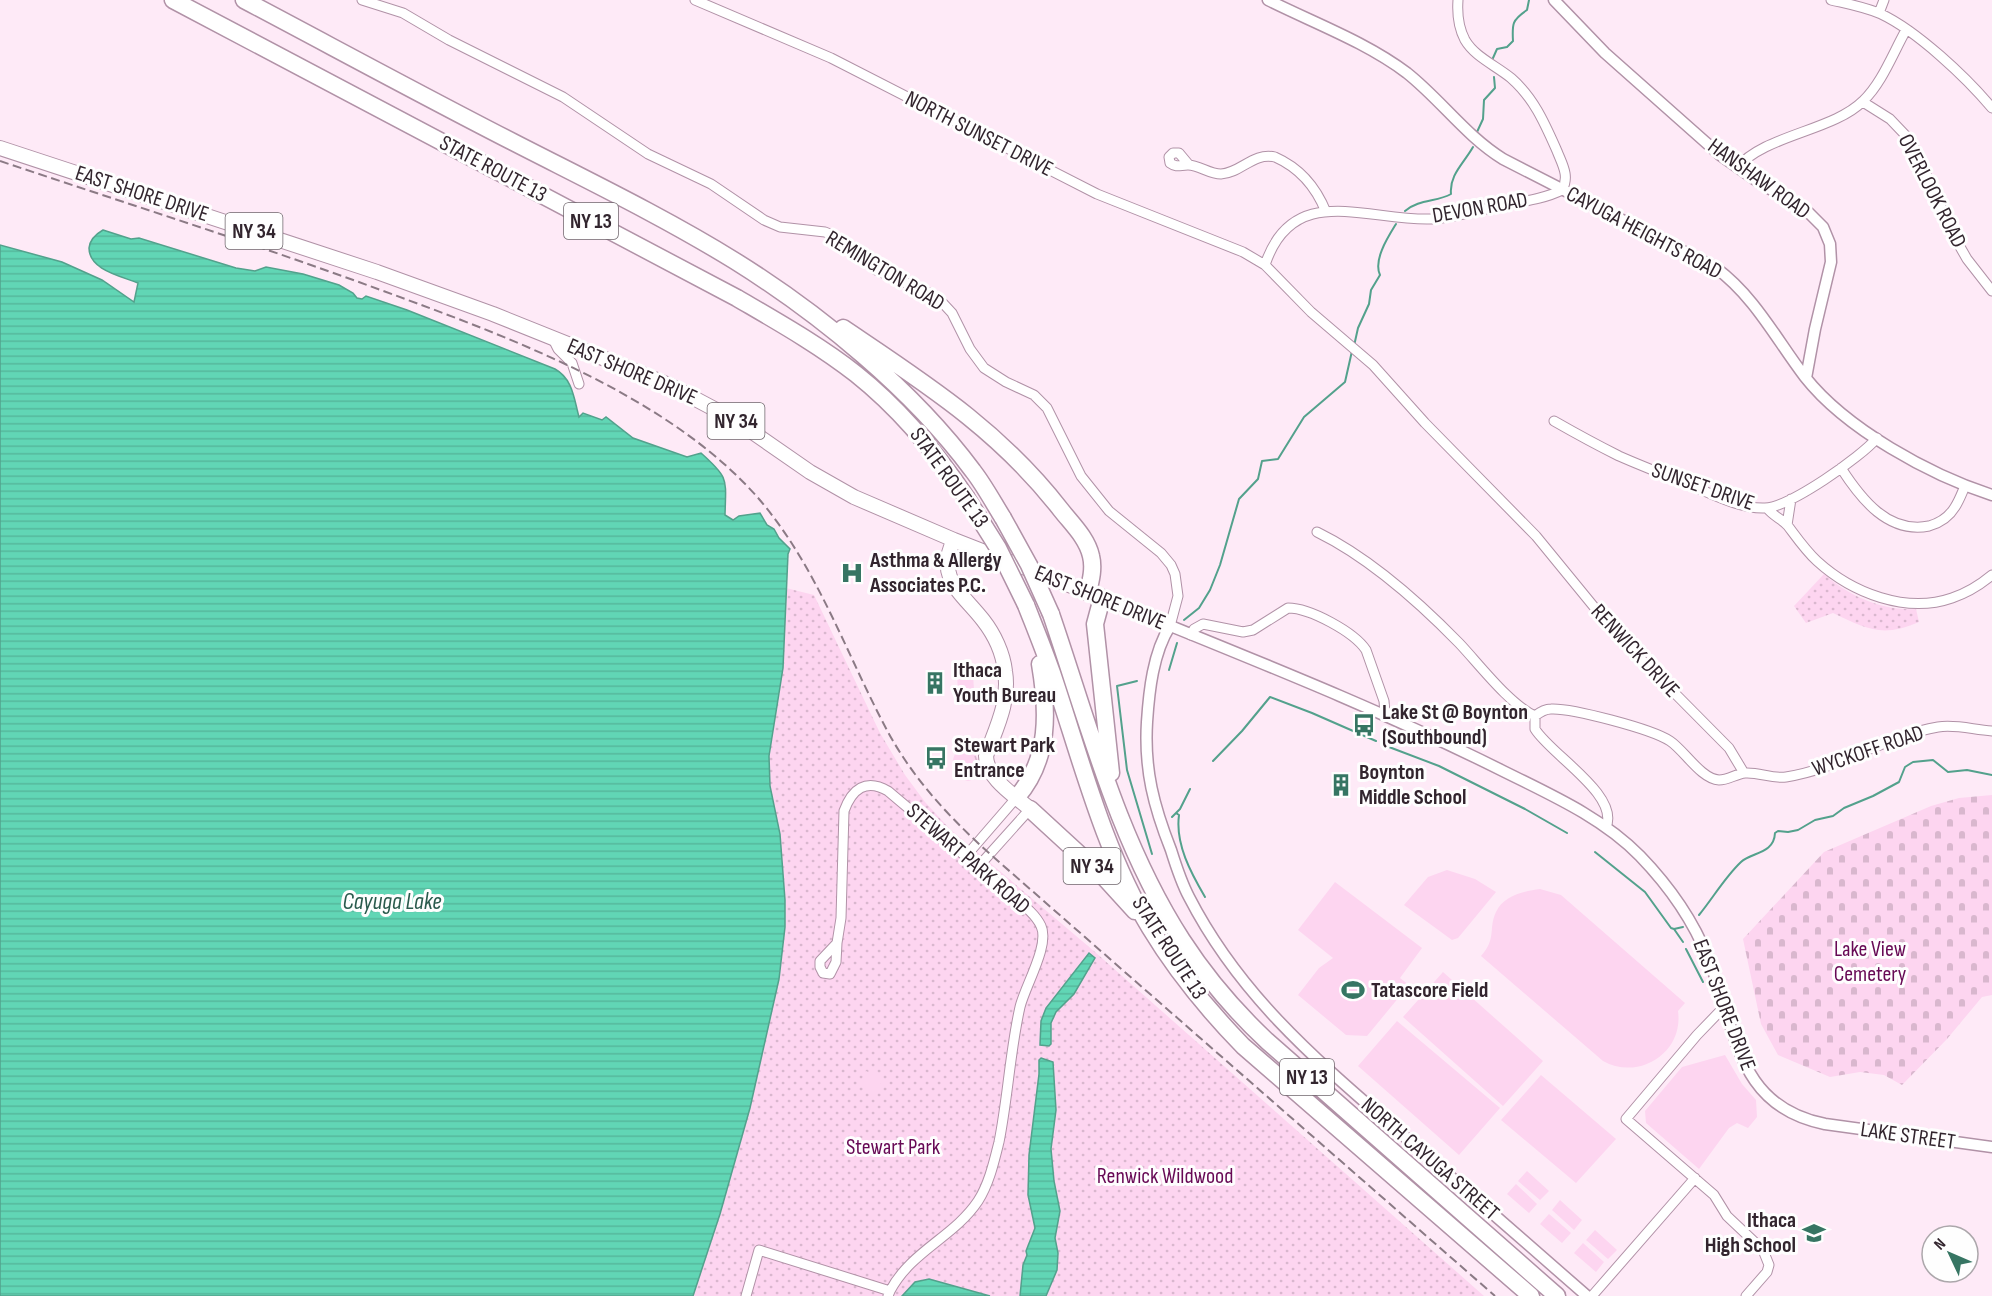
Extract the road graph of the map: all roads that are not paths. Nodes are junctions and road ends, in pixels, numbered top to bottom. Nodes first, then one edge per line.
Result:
1 (173, 0) edge
2 (244, 0) edge
3 (362, 0) edge
4 (695, 0) edge
5 (1268, 0) edge
6 (1458, 0) edge
7 (1554, 0) edge
8 (1831, 0) edge
9 (1884, 0) edge
10 (1879, 13) junction
11 (1906, 30) junction
12 (1863, 102) junction
13 (1992, 108) edge
14 (0, 148) edge
15 (1189, 165) dead end
16 (1737, 168) junction
17 (1562, 190) junction
18 (1326, 212) junction
19 (1265, 265) junction
20 (776, 288) junction
21 (1992, 291) edge
22 (552, 337) junction
23 (1806, 378) junction
24 (579, 384) dead end
25 (1554, 421) dead end
26 (1877, 438) junction
27 (1841, 468) junction
28 (1965, 486) junction
29 (1992, 495) edge
30 (1791, 499) junction
31 (1767, 508) junction
32 (1787, 525) junction
33 (1317, 532) dead end
34 (954, 540) junction
35 (1992, 575) edge
36 (1095, 595) junction
37 (1033, 625) junction
38 (1170, 626) junction
39 (1191, 635) junction
40 (1385, 714) junction
41 (1535, 716) junction
42 (1992, 731) edge
43 (1744, 773) junction
44 (1017, 797) junction
45 (1030, 809) junction
46 (1117, 809) junction
47 (1606, 827) junction
48 (966, 856) junction
49 (978, 867) junction
50 (1149, 927) junction
51 (837, 943) dead end
52 (1725, 1006) junction
53 (1825, 1124) joint
54 (1992, 1147) edge
55 (1695, 1178) junction
56 (889, 1293) edge
57 (746, 1296) edge
58 (1531, 1296) edge
59 (1557, 1296) edge
60 (1590, 1296) edge
61 (1746, 1296) edge

1 - 37 highway, STATE ROUTE 13 / NY 13, bridge
2 - 20 highway, STATE ROUTE 13 / NY 13
3 - 38 street, REMINGTON ROAD
4 - 19 street, NORTH SUNSET DRIVE
5 - 17 street, CAYUGA HEIGHTS ROAD
6 - 17 street
7 - 16 street, HANSHAW ROAD
8 - 10 street
9 - 10 street
10 - 11 street
11 - 12 street
11 - 13 street
12 - 16 street
12 - 21 street, OVERLOOK ROAD
14 - 22 main road, EAST SHORE DRIVE / NY 34
15 - 18 street
16 - 23 street, HANSHAW ROAD
17 - 18 street, DEVON ROAD
17 - 23 street, CAYUGA HEIGHTS ROAD
18 - 19 street, DEVON ROAD
19 - 43 street, RENWICK DRIVE
20 - 36 highway
20 - 46 highway, STATE ROUTE 13 / NY 13, bridge
22 - 24 street
22 - 34 main road, EAST SHORE DRIVE / NY 34
23 - 26 street, CAYUGA HEIGHTS ROAD
25 - 31 street, SUNSET DRIVE
26 - 27 street, SUNSET DRIVE
26 - 28 street, CAYUGA HEIGHTS ROAD
27 - 28 street
27 - 30 street, SUNSET DRIVE
28 - 29 street, CAYUGA HEIGHTS ROAD
30 - 31 street, SUNSET DRIVE
30 - 32 street
31 - 32 street
32 - 35 street
33 - 41 street
34 - 36 main road, EAST SHORE DRIVE / NY 34
34 - 44 main road, NY 34
36 - 38 street, EAST SHORE DRIVE
36 - 46 highway
37 - 44 highway
37 - 50 highway, STATE ROUTE 13 / NY 13
38 - 39 street, EAST SHORE DRIVE
38 - 60 street, NORTH CAYUGA STREET
39 - 40 street, EAST SHORE DRIVE
39 - 40 street
40 - 47 street, EAST SHORE DRIVE
41 - 43 street, RENWICK DRIVE
41 - 47 street
42 - 43 street, WYCKOFF ROAD
44 - 45 main road, NY 34
44 - 48 street
45 - 49 street
45 - 50 highway, NY 34
46 - 59 highway, STATE ROUTE 13 / NY 13
47 - 52 street, EAST SHORE DRIVE
48 - 49 street, STEWART PARK ROAD
48 - 51 street, STEWART PARK ROAD
49 - 56 street, STEWART PARK ROAD
50 - 58 highway, STATE ROUTE 13 / NY 13
52 - 53 street, EAST SHORE DRIVE
52 - 55 street
53 - 54 street, LAKE STREET
55 - 60 street
55 - 61 street
56 - 57 street, STEWART PARK ROAD

